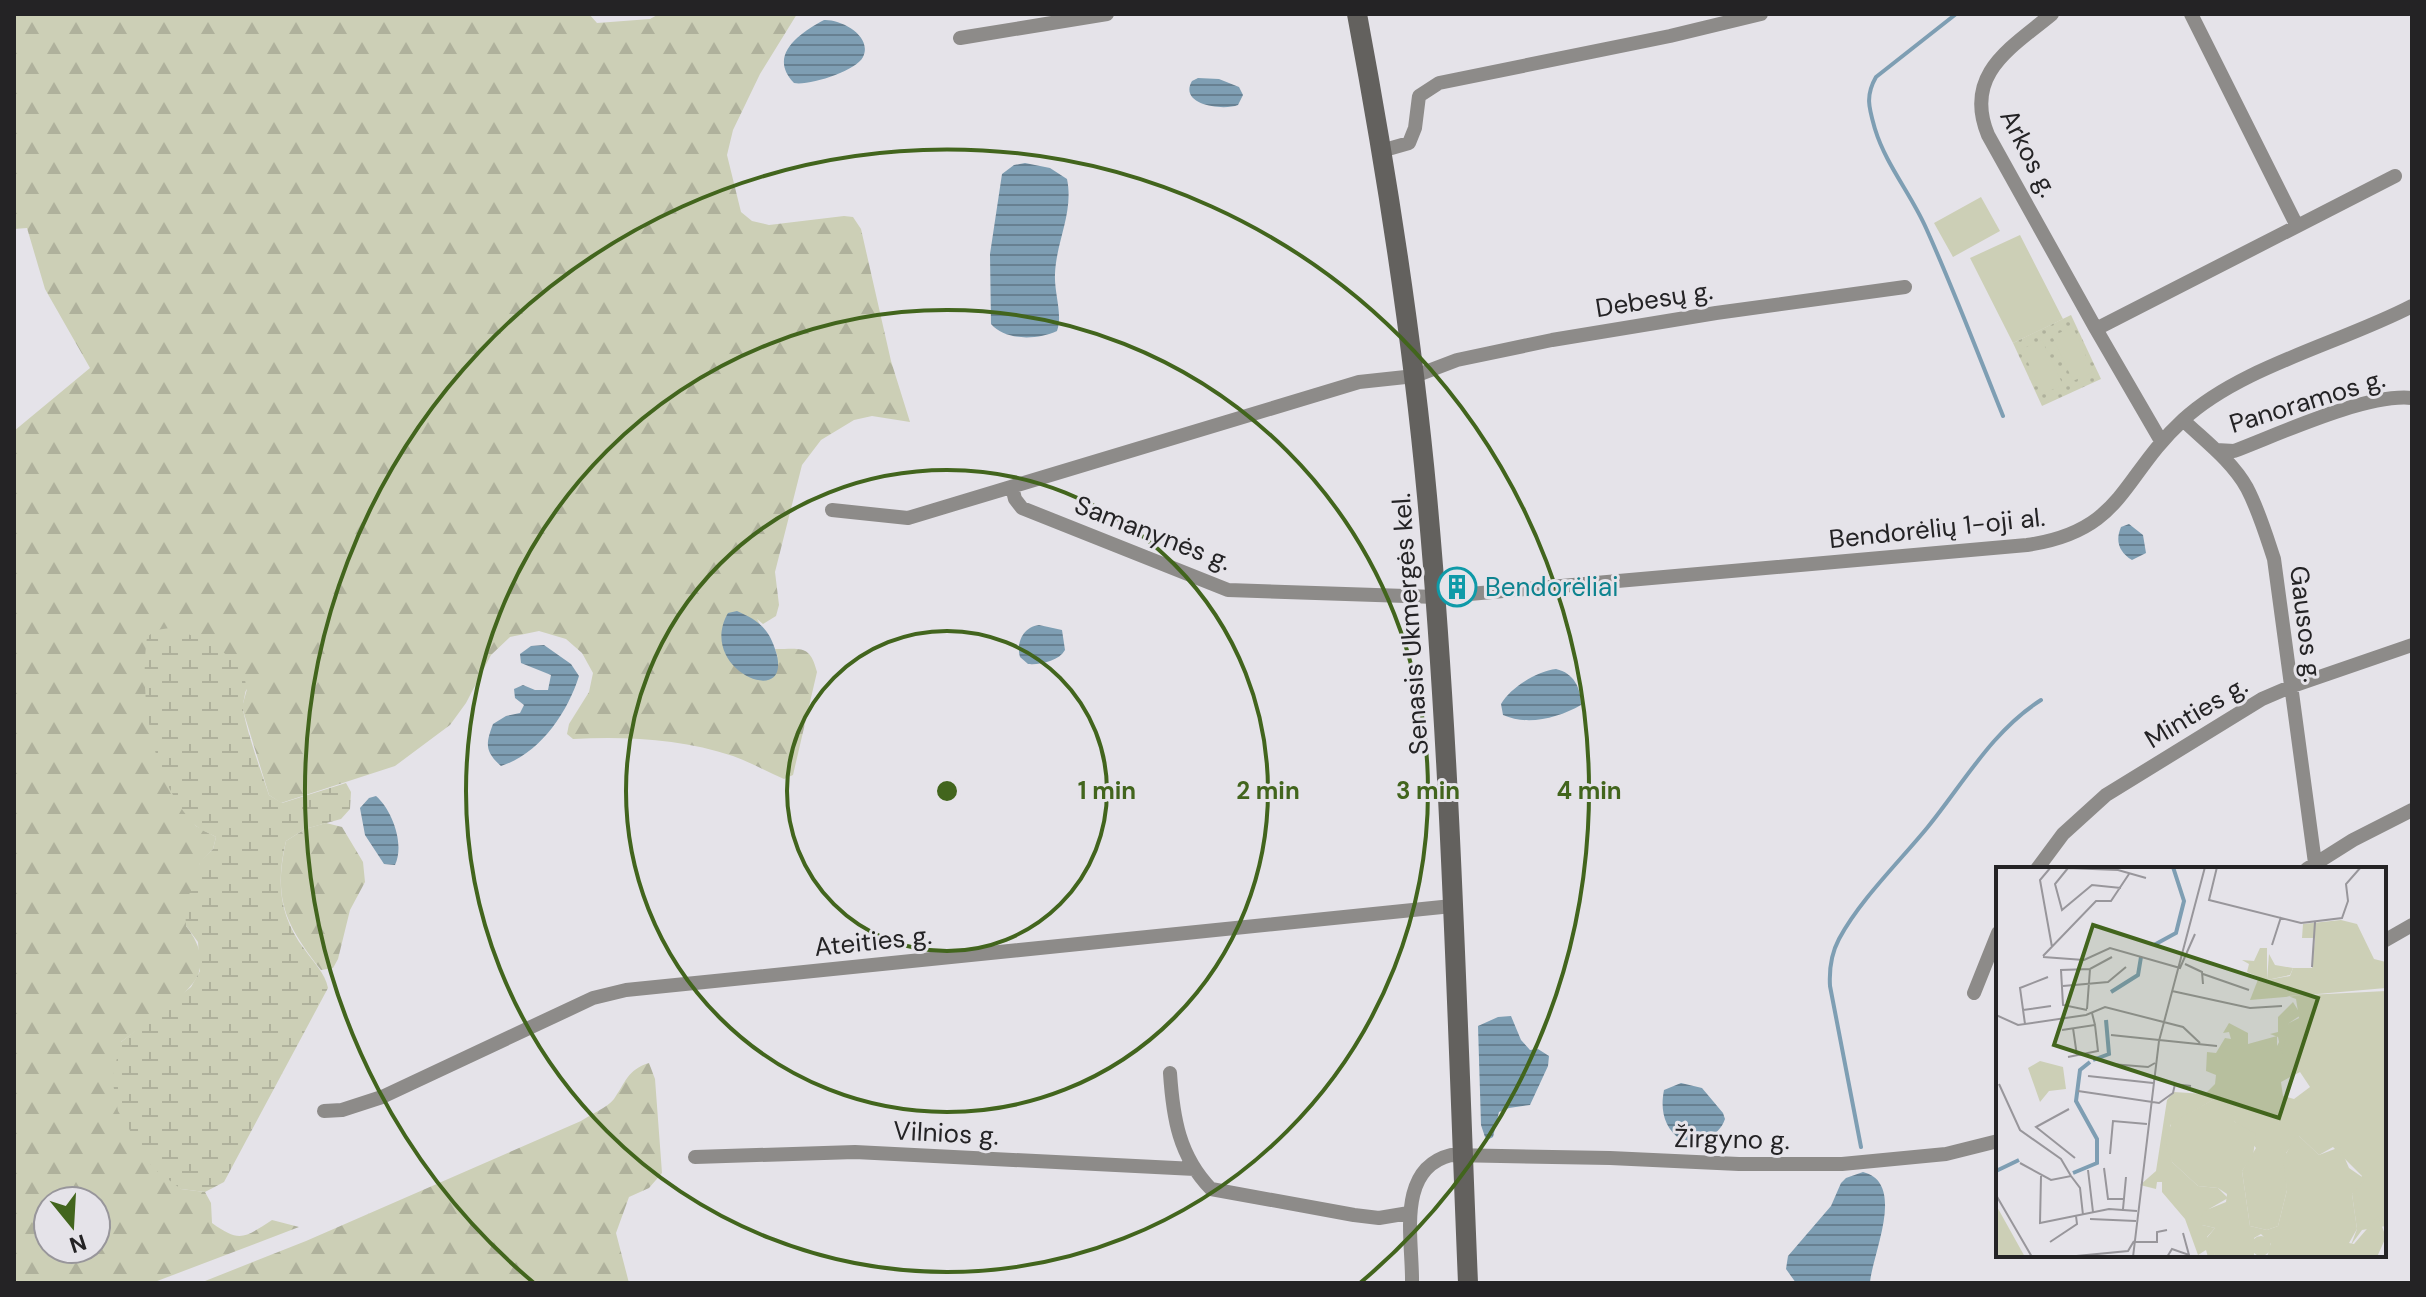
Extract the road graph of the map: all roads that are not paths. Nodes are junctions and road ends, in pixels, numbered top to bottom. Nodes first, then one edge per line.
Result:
1 (1107, 14) edge
2 (1357, 14) edge
3 (1761, 14) edge
4 (2052, 14) edge
5 (2191, 14) edge
6 (960, 38) dead end
7 (1381, 151) junction
8 (2395, 176) dead end
9 (2297, 226) junction
10 (1905, 287) dead end
11 (2412, 306) edge
12 (2096, 329) junction
13 (1415, 376) junction
14 (2412, 398) edge
15 (2183, 420) junction
16 (2161, 441) junction
17 (2216, 450) junction
18 (1012, 487) junction
19 (832, 510) dead end
20 (1436, 597) junction
21 (2412, 645) edge
22 (2290, 687) junction
23 (2412, 810) edge
24 (2311, 866) edge
25 (2038, 867) edge
26 (1452, 906) junction
27 (2412, 925) edge
28 (1996, 938) edge
29 (2386, 940) edge
30 (1974, 993) dead end
31 (1170, 1073) dead end
32 (324, 1111) dead end
33 (1996, 1142) edge
34 (695, 1157) dead end
35 (1463, 1158) junction
36 (1195, 1169) junction
37 (1409, 1213) junction
38 (1412, 1283) edge
39 (1468, 1283) edge

1 - 6 street
2 - 7 main road, Senasis Ukmergės kel.
3 - 7 street
4 - 12 street, Arkos g.
5 - 9 street
7 - 13 main road, Senasis Ukmergės kel.
8 - 9 street
9 - 12 street
10 - 13 street, Debesų g.
11 - 15 street, Bendorėlių 1-oji al.
12 - 16 street, Arkos g.
13 - 18 street, Samanynės g.
13 - 20 main road, Senasis Ukmergės kel.
14 - 17 street, Panoramos g.
15 - 16 street, Bendorėlių 1-oji al.
15 - 17 street, Gausos g.
16 - 20 street, Bendorėlių 1-oji al.
17 - 22 street, Gausos g.
18 - 19 street, Samanynės g.
18 - 20 street, Samanynės g.
20 - 26 main road, Senasis Ukmergės kel.
21 - 22 street, Minties g.
22 - 24 street, Gausos g.
22 - 25 street, Minties g.
23 - 24 street
26 - 32 street, Ateities g.
26 - 35 main road, Senasis Ukmergės kel.
27 - 29 street
28 - 30 street
31 - 36 street
33 - 35 street, Žirgyno g.
34 - 36 street, Vilnios g.
35 - 37 street, Žirgyno g.
35 - 39 main road, Senasis Ukmergės kel.
36 - 37 street
37 - 38 street

